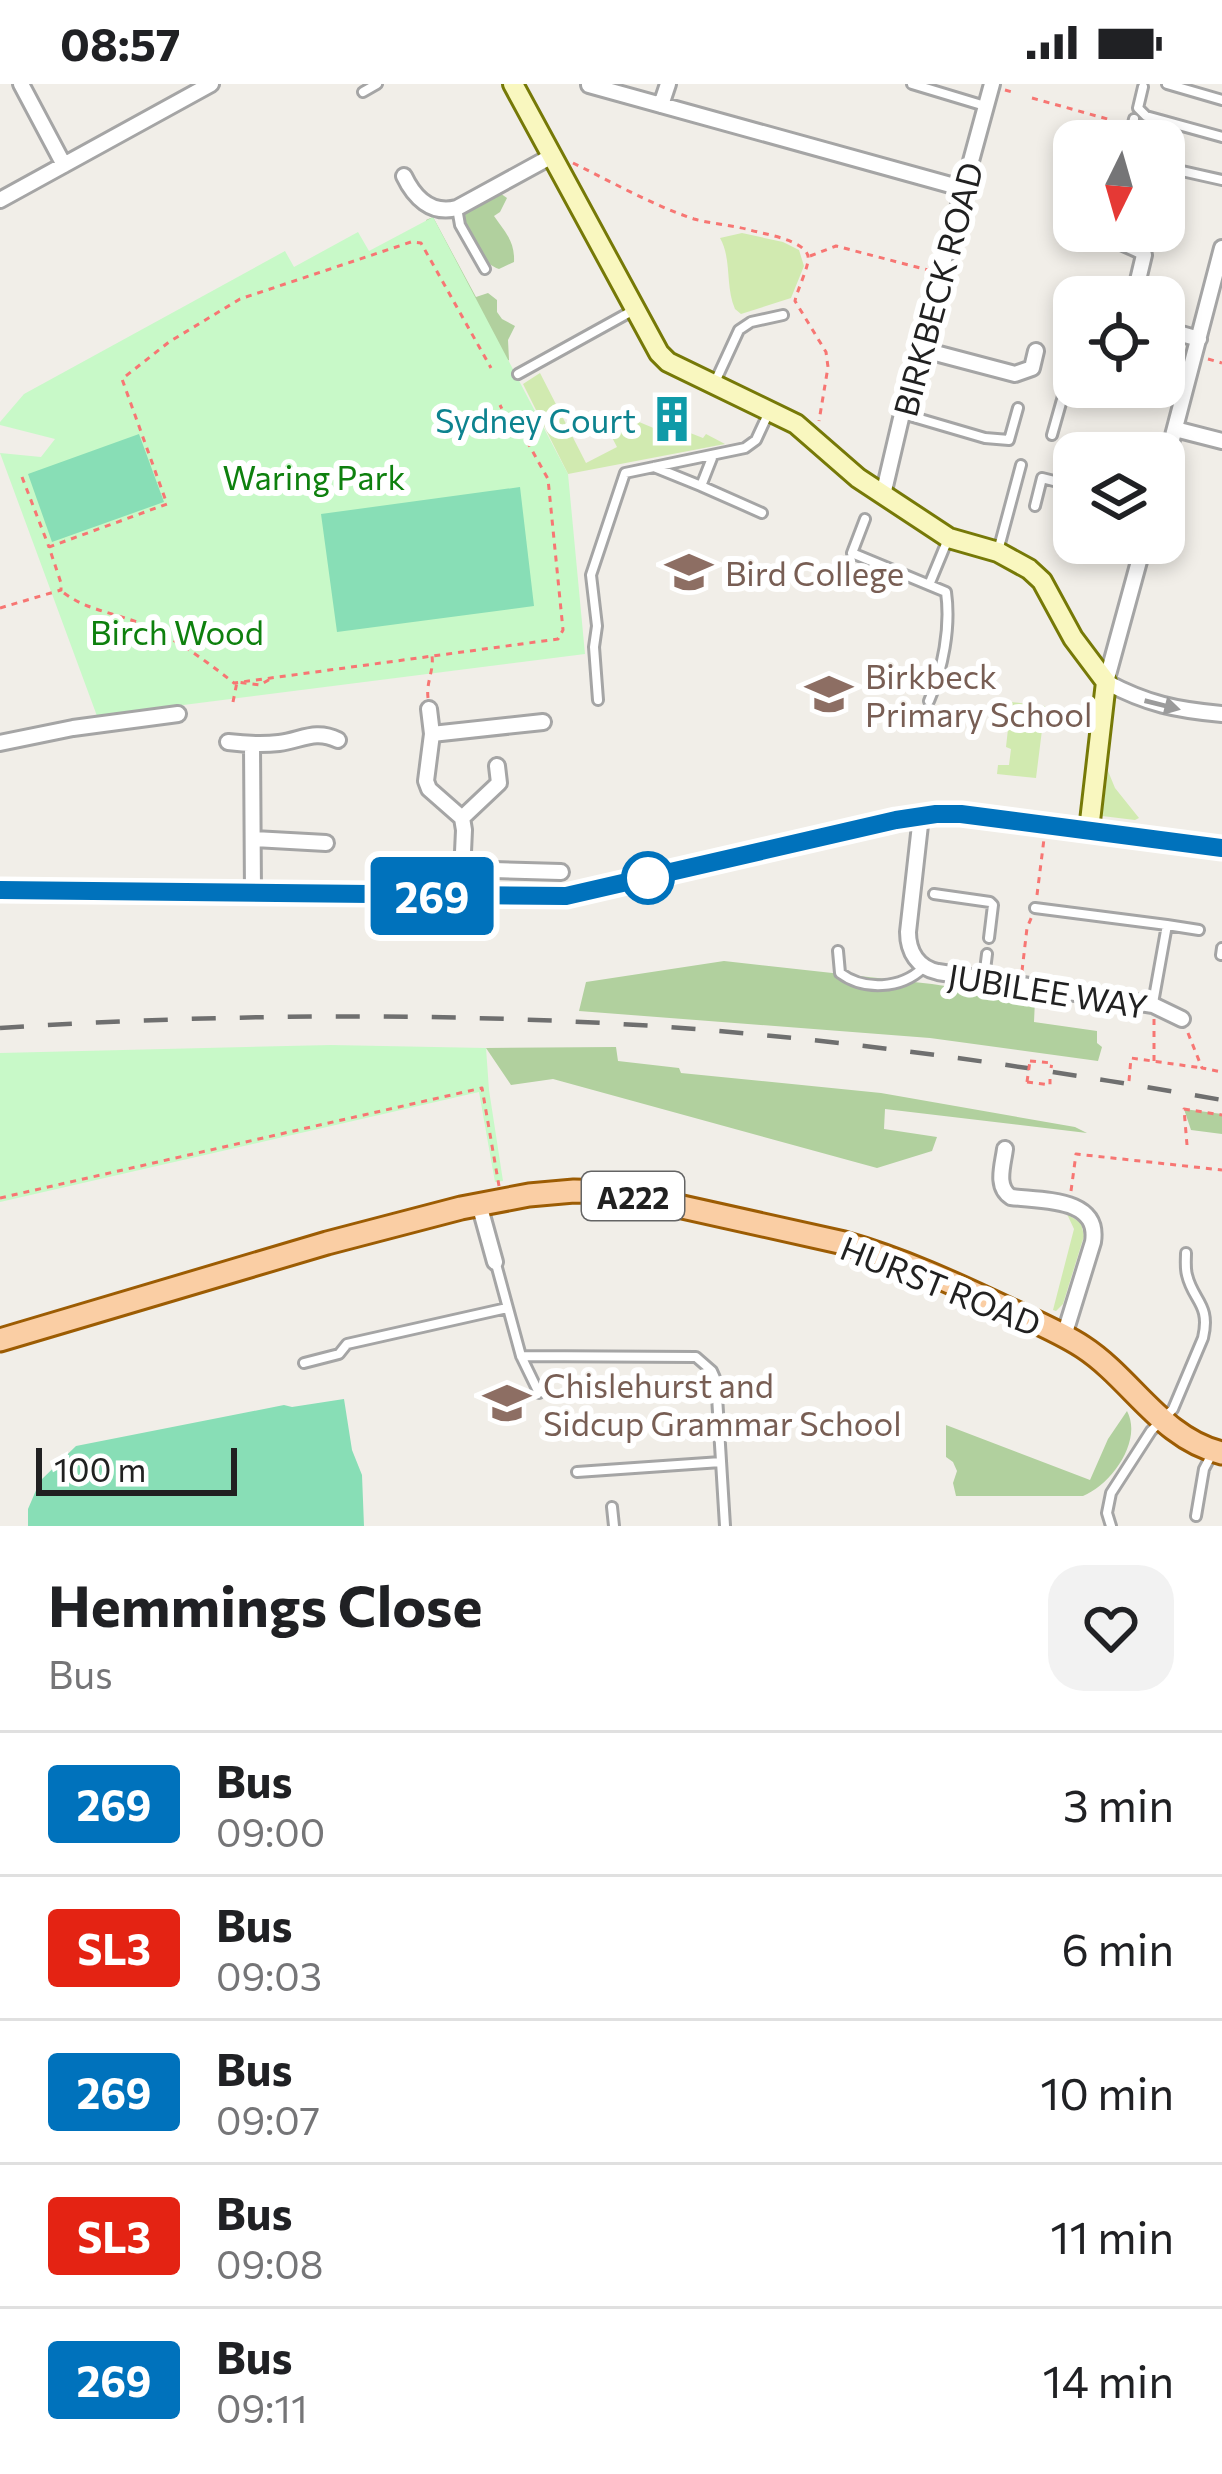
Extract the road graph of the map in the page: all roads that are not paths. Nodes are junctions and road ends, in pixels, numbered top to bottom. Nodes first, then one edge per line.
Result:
1 (21, 84) edge
2 (212, 84) edge
3 (377, 84) edge
4 (513, 84) edge
5 (668, 84) edge
6 (912, 84) edge
7 (992, 84) edge
8 (1167, 84) edge
9 (590, 86) edge
10 (1143, 87) dead end
11 (363, 92) dead end
12 (1222, 100) edge
13 (661, 105) junction
14 (986, 106) junction
15 (1222, 137) edge
16 (554, 159) junction
17 (64, 165) junction
18 (1185, 172) edge
19 (404, 176) dead end
20 (1222, 180) edge
21 (965, 189) junction
22 (0, 200) edge
23 (457, 208) junction
24 (1222, 248) edge
25 (1137, 252) edge
26 (1144, 255) joint
27 (485, 269) dead end
28 (1139, 276) edge
29 (634, 310) junction
30 (783, 315) dead end
31 (1185, 335) edge
32 (1199, 339) junction
33 (920, 349) junction
34 (1036, 351) dead end
35 (518, 374) dead end
36 (714, 384) junction
37 (1018, 408) dead end
38 (1060, 408) edge
39 (770, 410) junction
40 (902, 414) junction
41 (1175, 429) junction
42 (1174, 432) edge
43 (1052, 435) dead end
44 (1222, 441) edge
45 (713, 456) junction
46 (1021, 465) dead end
47 (655, 467) junction
48 (1053, 481) edge
49 (701, 486) junction
50 (883, 495) junction
51 (1035, 506) dead end
52 (762, 513) dead end
53 (865, 519) dead end
54 (949, 538) junction
55 (998, 552) junction
56 (1138, 564) edge
57 (929, 585) junction
58 (1106, 682) junction
59 (598, 700) dead end
60 (929, 701) dead end
61 (429, 709) road end
62 (178, 714) dead end
63 (1222, 714) edge
64 (543, 722) dead end
65 (431, 734) junction
66 (338, 740) dead end
67 (228, 742) dead end
68 (0, 743) edge
69 (252, 744) junction
70 (497, 766) dead end
71 (921, 816) junction
72 (462, 818) junction
73 (1089, 830) junction
74 (254, 839) junction
75 (326, 843) dead end
76 (1222, 848) edge
77 (394, 867) dead end
78 (462, 869) junction
79 (561, 872) dead end
80 (0, 890) edge
81 (253, 893) junction
82 (934, 894) dead end
83 (460, 896) junction
84 (1035, 908) dead end
85 (1167, 925) junction
86 (1199, 930) dead end
87 (989, 938) dead end
88 (838, 951) dead end
89 (987, 954) dead end
90 (924, 967) junction
91 (983, 979) junction
92 (1153, 1005) junction
93 (1182, 1019) road end
94 (1005, 1149) dead end
95 (491, 1202) junction
96 (1186, 1253) dead end
97 (495, 1262) joint
98 (507, 1309) junction
99 (1064, 1336) junction
100 (0, 1340) edge
101 (521, 1355) junction
102 (304, 1363) dead end
103 (539, 1393) dead end
104 (1163, 1420) junction
105 (1218, 1452) edge
106 (721, 1462) junction
107 (609, 1469) junction
108 (577, 1472) dead end
109 (610, 1485) dead end
110 (612, 1507) dead end
111 (1196, 1516) dead end
112 (614, 1526) edge
113 (725, 1526) edge
114 (1111, 1526) edge

1 - 17 street
2 - 17 street
3 - 11 lane
4 - 16 street
5 - 13 street
6 - 14 lane
7 - 14 street, BIRKBECK ROAD
8 - 12 lane
9 - 13 street
10 - 15 lane
13 - 21 street
14 - 21 street, BIRKBECK ROAD
16 - 23 street
16 - 29 street
17 - 22 street
18 - 20 lane
19 - 23 street
21 - 33 street, BIRKBECK ROAD
23 - 27 lane
24 - 32 street
25 - 26 lane
26 - 28 street
29 - 35 lane
29 - 36 street
30 - 36 lane
31 - 32 street
32 - 41 street
33 - 34 street
33 - 40 street, BIRKBECK ROAD
36 - 39 street
37 - 40 lane
38 - 43 lane
39 - 45 lane
39 - 50 street
40 - 50 street, BIRKBECK ROAD
41 - 42 street
41 - 44 street
45 - 47 lane
45 - 49 lane
46 - 55 lane
47 - 49 lane
47 - 59 lane
48 - 51 lane
49 - 52 lane
50 - 54 street
53 - 57 lane
54 - 55 street
54 - 57 lane
55 - 58 street
56 - 58 street
57 - 60 lane
58 -> 63 street
58 - 73 street
61 - 65 street
62 - 68 street
64 - 65 street
65 - 72 street
66 - 69 street
67 - 69 street
69 - 74 street
70 - 72 street
71 - 73 street
71 - 83 street
71 - 90 street, JUBILEE WAY
72 - 78 street
73 - 76 street
74 - 75 street
74 - 81 street
77 - 78 street
78 - 79 street
78 - 83 street
80 - 81 street
81 - 83 street
82 - 87 lane
84 - 85 lane
85 - 86 lane
85 - 92 lane
88 - 90 lane
89 - 91 lane
90 - 91 street, JUBILEE WAY
91 - 92 street, JUBILEE WAY
92 - 93 street, JUBILEE WAY
94 - 99 street
95 - 97 street
95 - 99 main road, HURST ROAD / A222
95 - 100 main road, HURST ROAD / A222
96 - 104 lane
97 - 98 lane
98 - 101 lane
98 - 102 lane
99 - 104 main road, HURST ROAD / A222
101 - 103 lane
101 - 106 lane
104 - 105 main road, HURST ROAD / A222
104 - 114 lane
105 - 111 lane
106 - 107 lane
106 - 113 lane
107 - 108 lane
107 - 109 lane
110 - 112 lane

